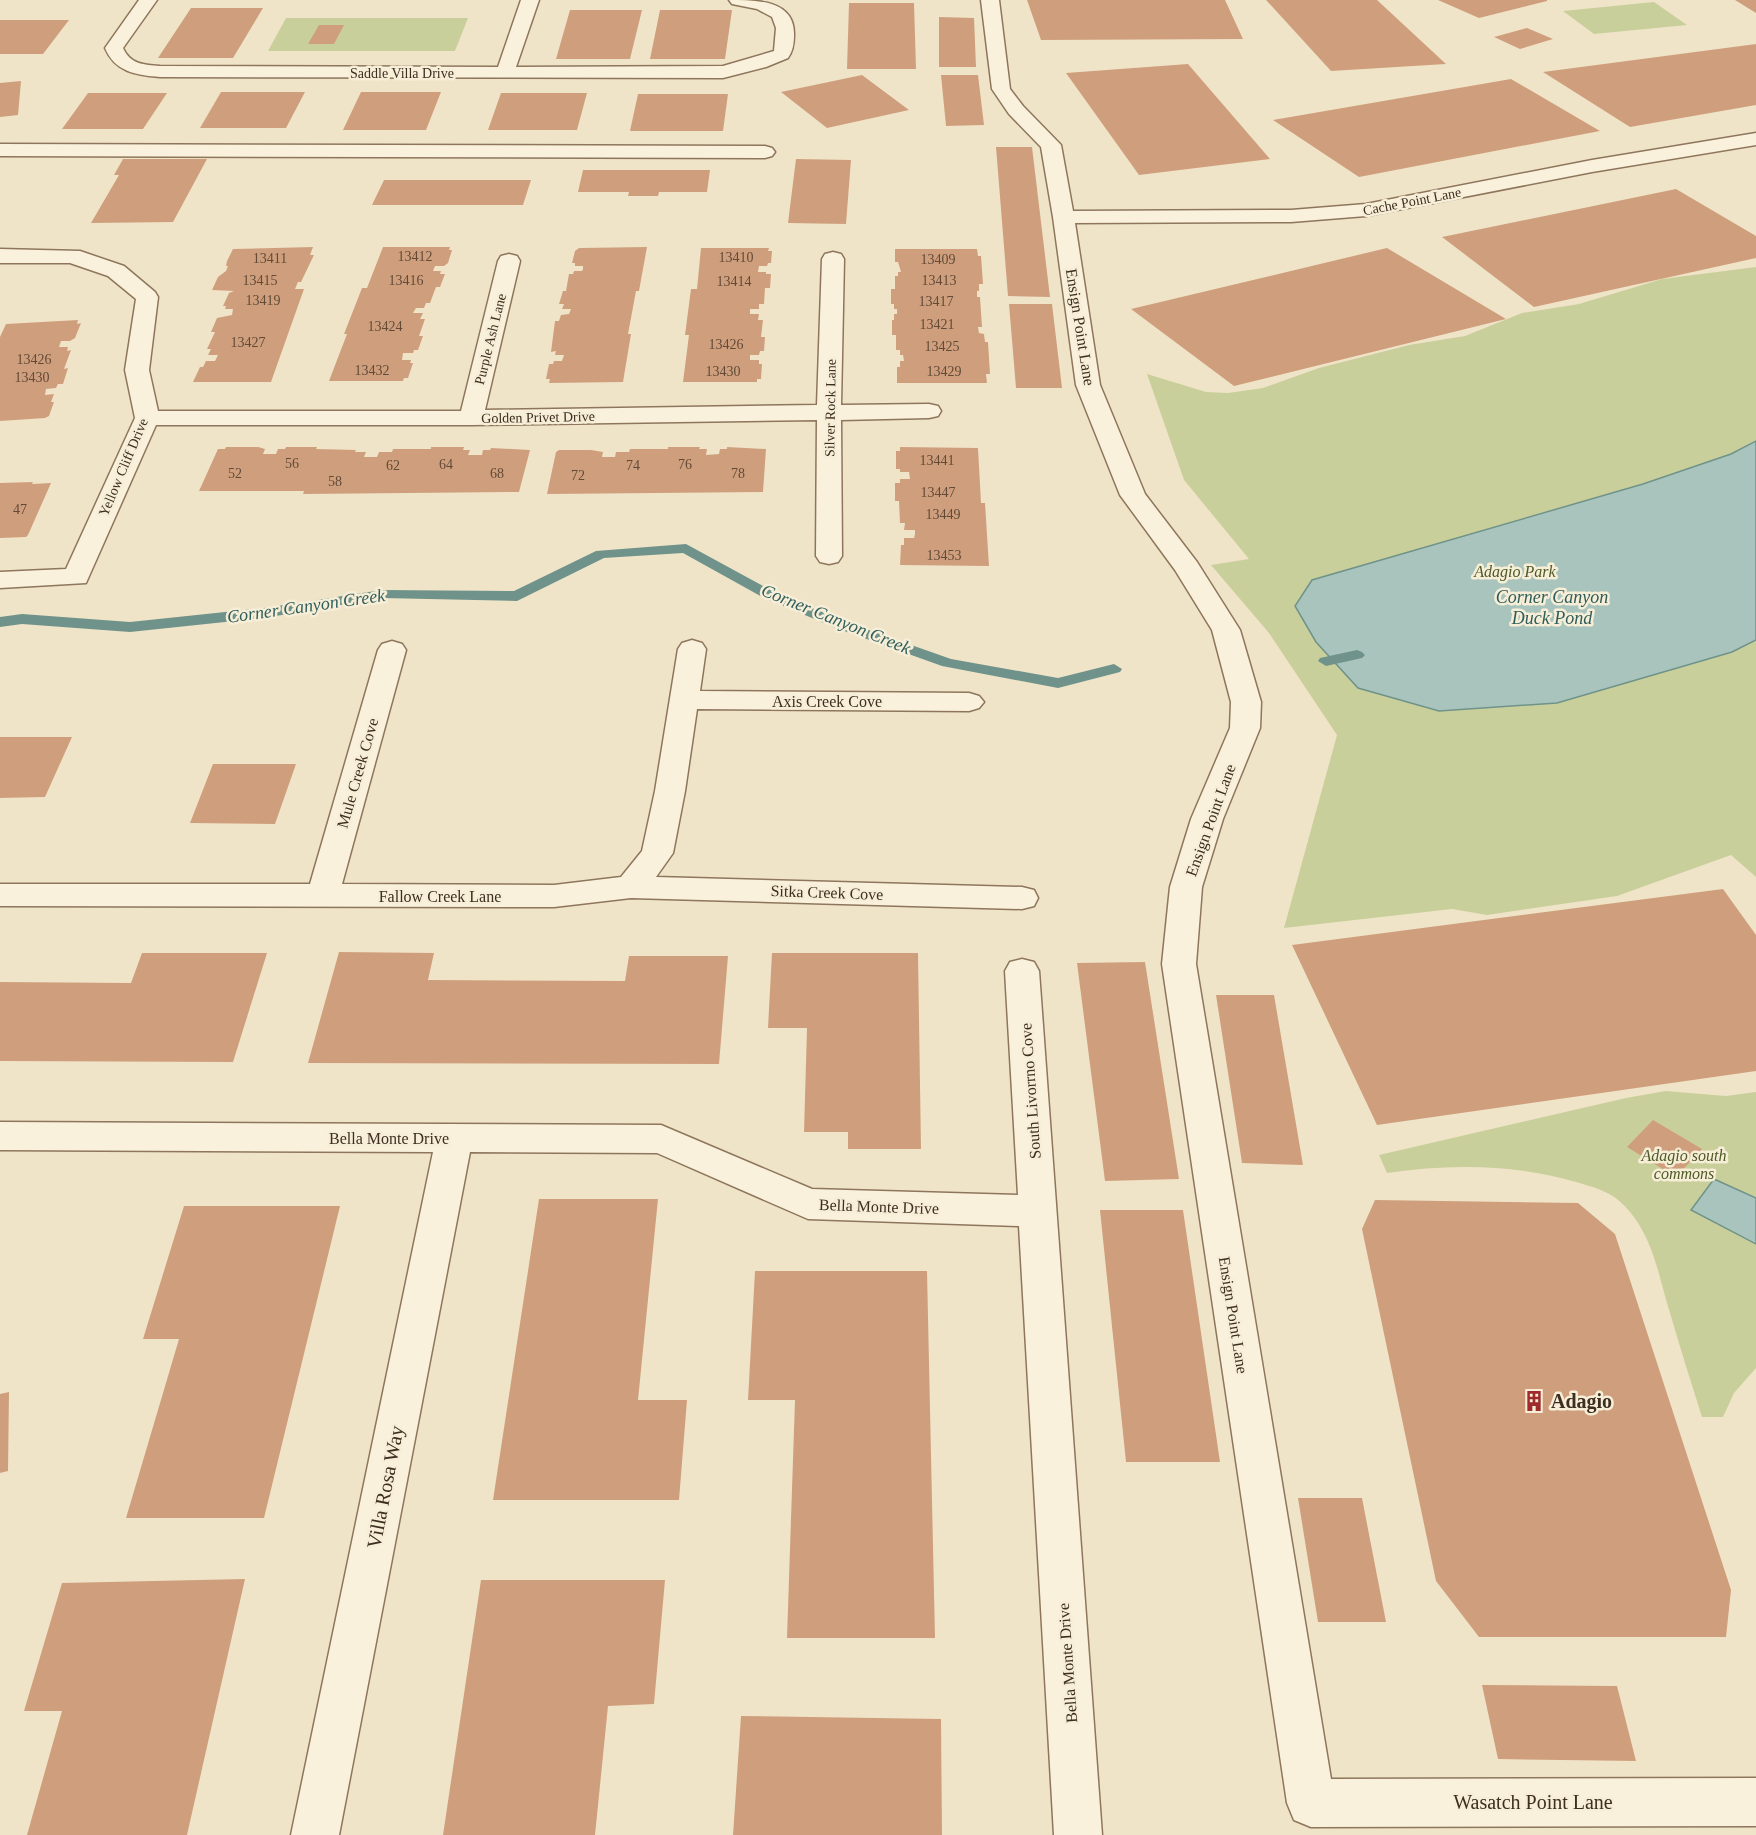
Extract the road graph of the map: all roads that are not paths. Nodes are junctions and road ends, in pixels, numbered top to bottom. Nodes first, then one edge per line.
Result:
1 (148, 0) edge
2 (530, 0) edge
3 (738, 0) edge
4 (990, 0) edge
5 (505, 73) junction
6 (1756, 139) edge
7 (0, 150) edge
8 (765, 152) dead end
9 (1064, 217) junction
10 (0, 256) edge
11 (833, 259) dead end
12 (509, 261) dead end
13 (929, 411) dead end
14 (829, 413) junction
15 (147, 418) junction
16 (471, 418) junction
17 (829, 556) dead end
18 (0, 580) edge
19 (692, 649) dead end
20 (392, 650) dead end
21 (684, 700) junction
22 (969, 702) dead end
23 (631, 886) junction
24 (0, 895) edge
25 (323, 896) junction
26 (1023, 898) dead end
27 (1022, 971) dead end
28 (0, 1136) edge
29 (454, 1138) junction
30 (1038, 1211) junction
31 (1756, 1802) edge
32 (1311, 1803) joint
33 (315, 1835) edge
34 (1078, 1835) edge

1 - 5 street, Saddle Villa Drive
2 - 5 street
3 - 5 street, Saddle Villa Drive
4 - 9 street, Ensign Point Lane
6 - 9 street, Cache Point Lane
7 - 8 street
9 - 32 street, Ensign Point Lane
10 - 15 street, Yellow Cliff Drive
11 - 14 street, Silver Rock Lane
12 - 16 street, Purple Ash Lane
13 - 14 street, Golden Privet Drive
14 - 16 street, Golden Privet Drive
14 - 17 street, Silver Rock Lane
15 - 16 street, Golden Privet Drive
15 - 18 street, Yellow Cliff Drive
19 - 21 street
20 - 25 street, Mule Creek Cove
21 - 22 street, Axis Creek Cove
21 - 23 street
23 - 25 street, Fallow Creek Lane
23 - 26 street, Sitka Creek Cove
24 - 25 street, Fallow Creek Lane
27 - 30 street, South Livorrno Cove
28 - 29 street, Bella Monte Drive
29 - 30 street, Bella Monte Drive
29 - 33 street, Villa Rosa Way
30 - 34 street, Bella Monte Drive
31 - 32 street, Wasatch Point Lane

